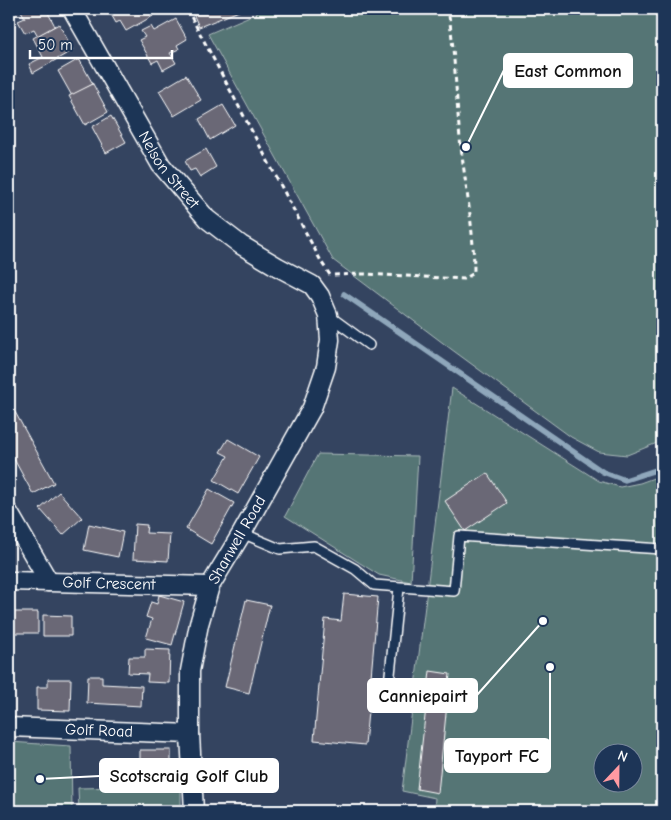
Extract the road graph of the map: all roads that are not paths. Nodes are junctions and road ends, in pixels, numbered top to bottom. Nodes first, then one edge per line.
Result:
1 (72, 9) edge
2 (312, 285) joint
3 (328, 315) junction
4 (369, 346) dead end
5 (9, 513) edge
6 (242, 533) junction
7 (662, 549) edge
8 (9, 580) edge
9 (49, 582) junction
10 (210, 586) junction
11 (399, 588) junction
12 (388, 703) dead end
13 (9, 727) edge
14 (190, 734) junction
15 (194, 811) edge

1 - 2 street, Nelson Street
2 - 3 street, Shanwell Road
3 - 4 lane
3 - 6 street, Shanwell Road
5 - 9 street
6 - 10 street, Shanwell Road
6 - 11 lane
7 - 11 lane
8 - 9 street, Golf Crescent
9 - 10 street, Golf Crescent
10 - 14 street, Shanwell Road
11 - 12 lane
13 - 14 street, Golf Road
14 - 15 street, Shanwell Road

